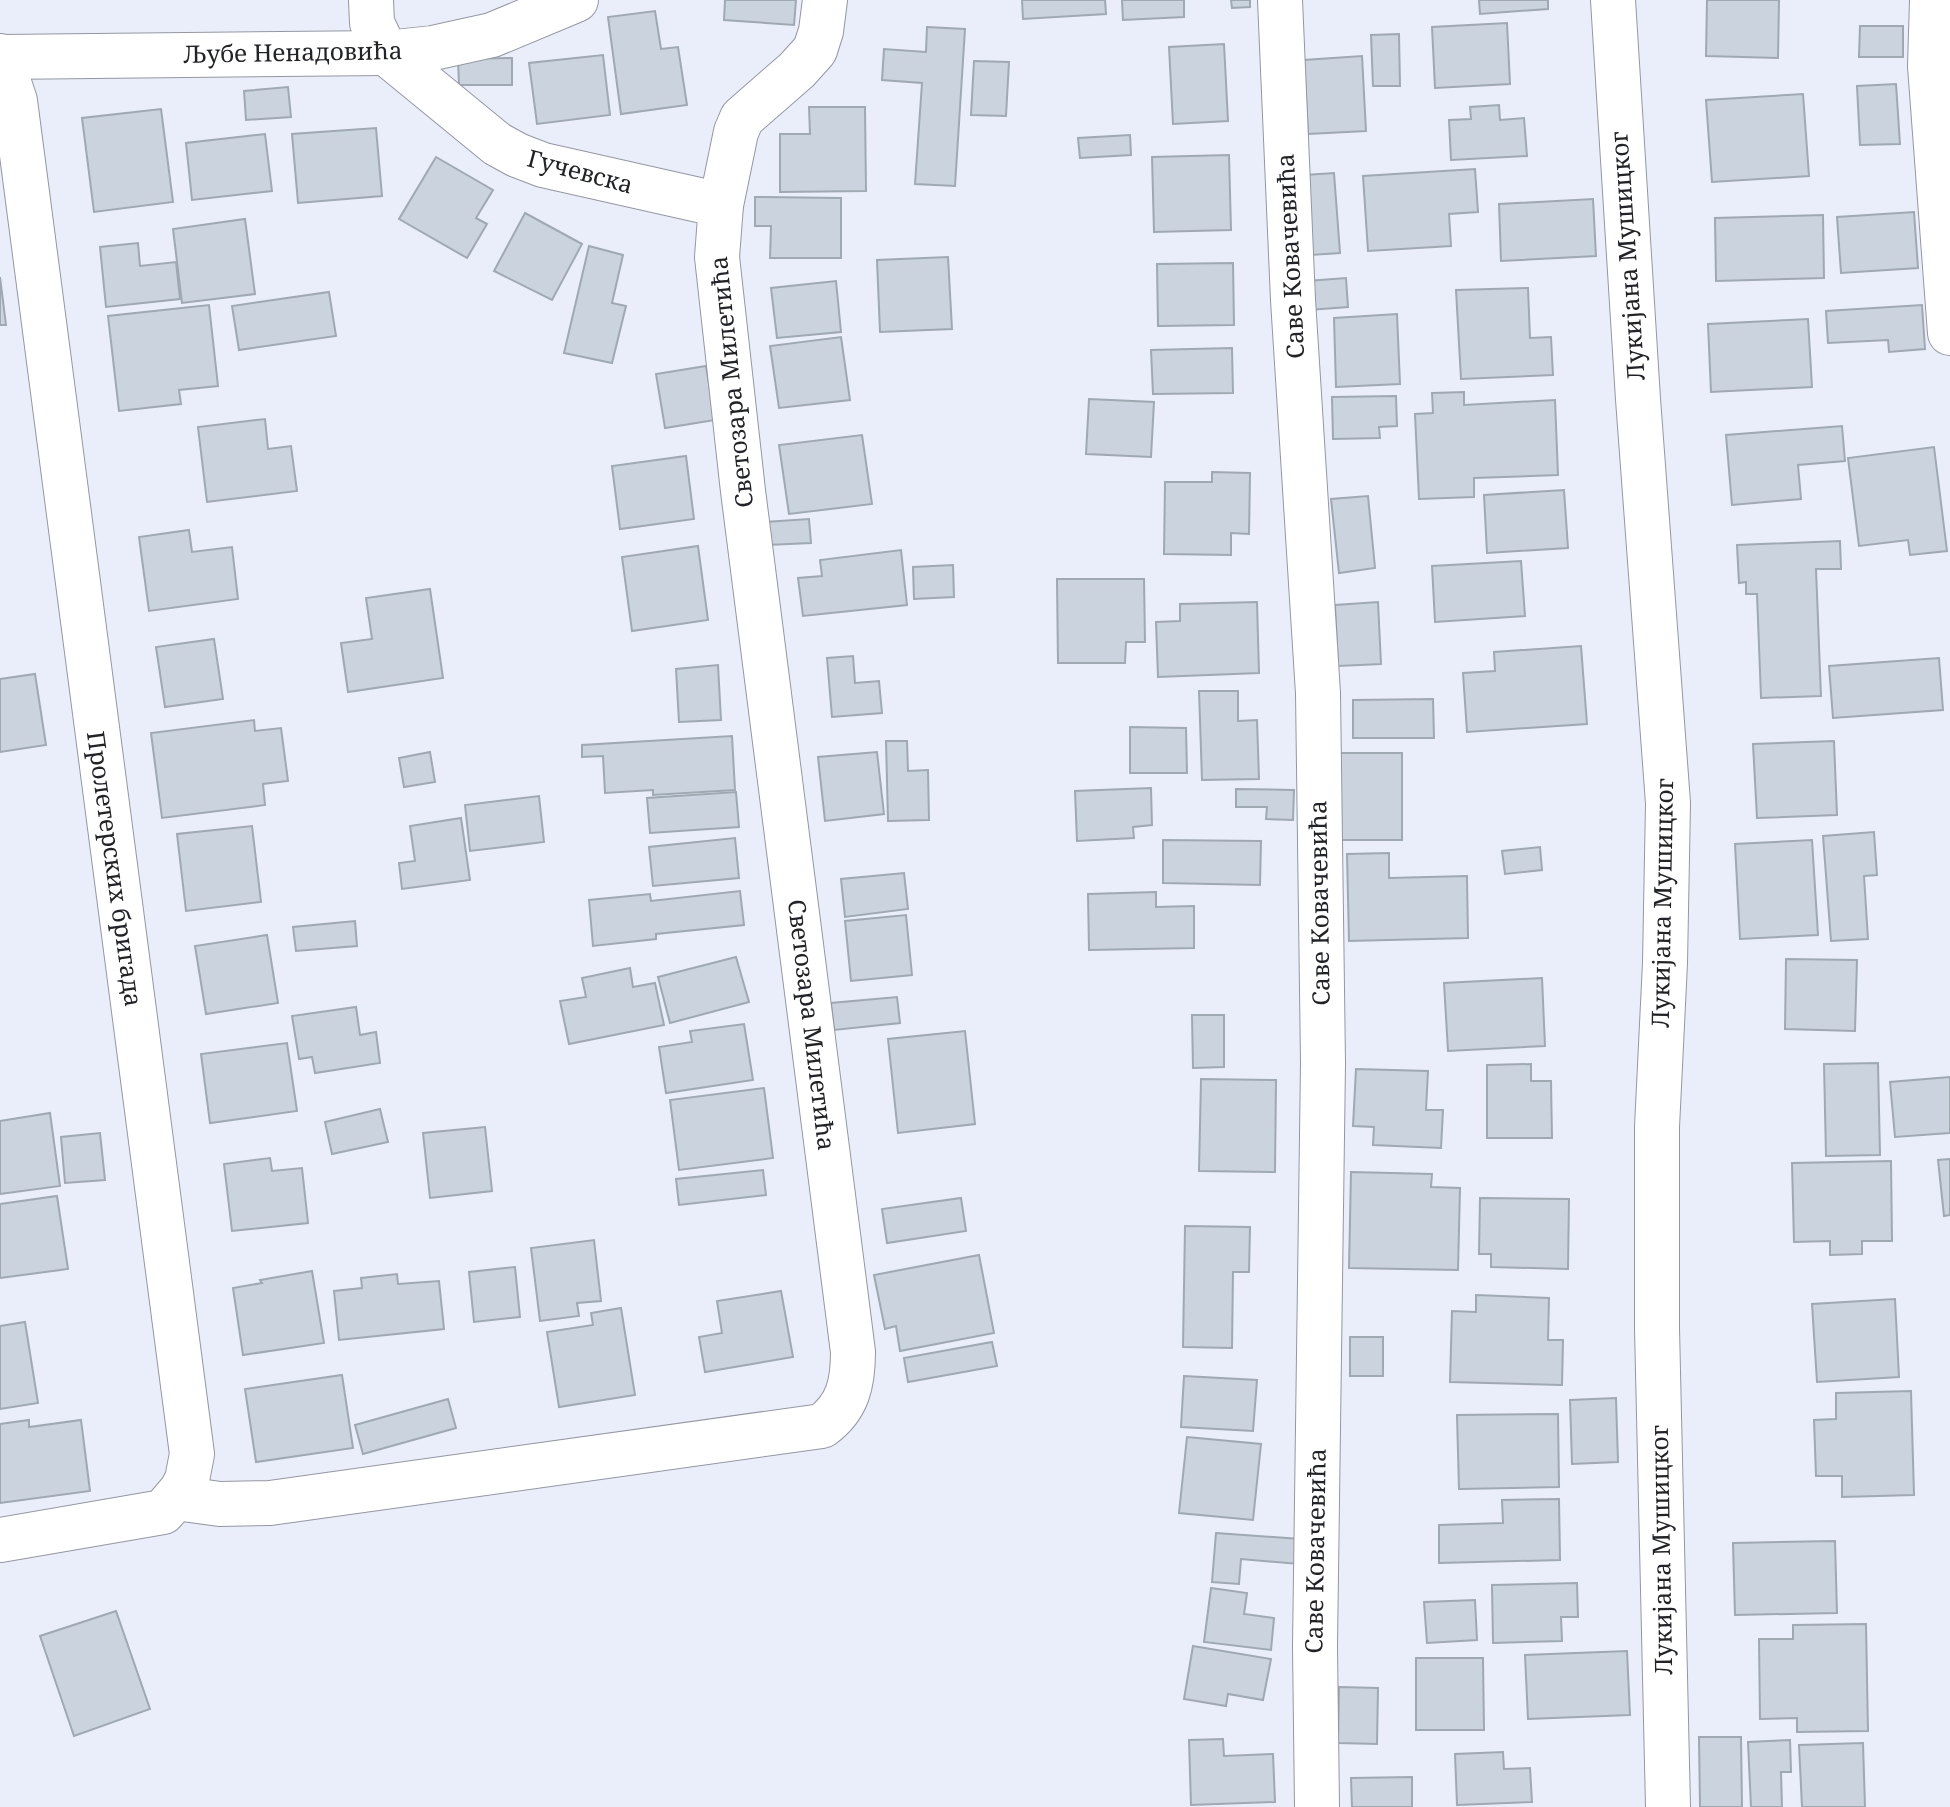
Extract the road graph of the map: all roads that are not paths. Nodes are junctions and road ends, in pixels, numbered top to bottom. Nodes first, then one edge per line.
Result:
1 (371, 0) edge
2 (576, 0) edge
3 (825, 0) edge
4 (1280, 0) edge
5 (1613, 0) edge
6 (1932, 0) edge
7 (386, 53) junction
8 (0, 56) edge
9 (721, 205) junction
10 (1950, 333) edge
11 (176, 1498) junction
12 (0, 1540) edge
13 (1317, 1807) edge
14 (1668, 1807) edge

1 - 7 street, Гучевска
2 - 7 street, Љубе Ненадовића
3 - 9 street, Светозара Милетића
4 - 13 street, Саве Ковачевића
5 - 14 street, Лукијана Мушицког
6 - 10 street
7 - 8 street, Љубе Ненадовића
7 - 9 street, Гучевска
8 - 11 street, Пролетерских бригада
9 - 11 street, Светозара Милетића
11 - 12 street

